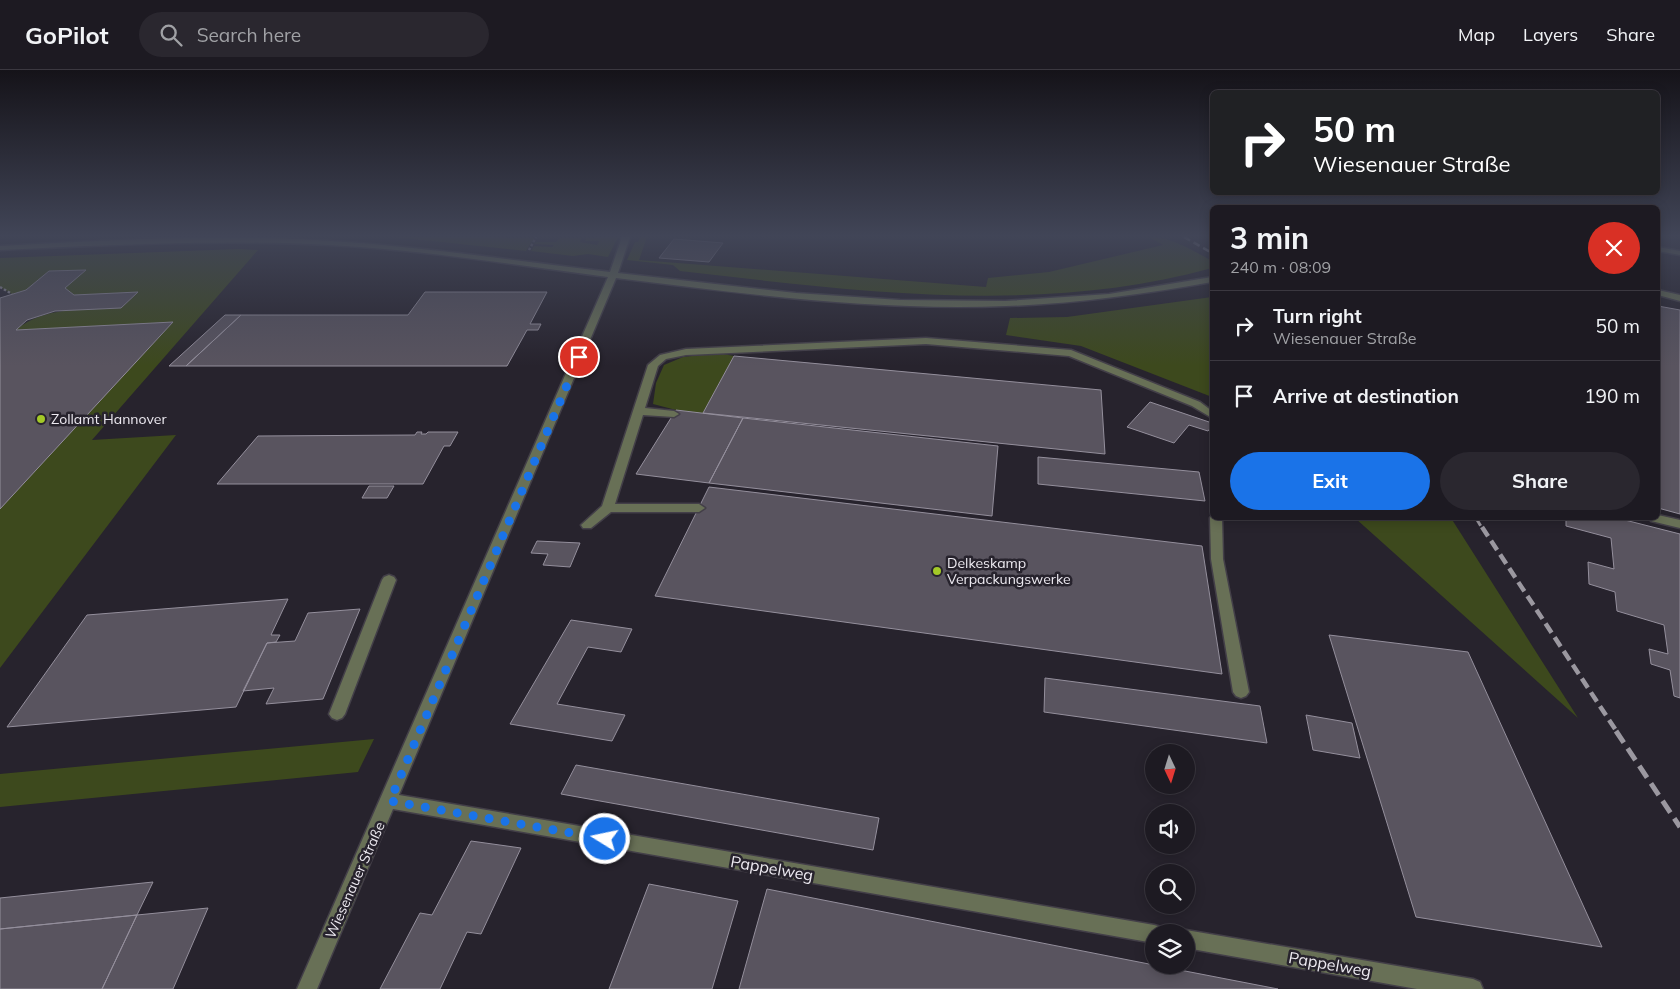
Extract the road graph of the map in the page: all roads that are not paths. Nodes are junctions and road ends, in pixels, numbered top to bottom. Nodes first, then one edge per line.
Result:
1 (611, 280) edge
2 (665, 280) edge
3 (1210, 280) edge
4 (1660, 294) edge
5 (1680, 298) edge
6 (639, 411) junction
7 (674, 414) dead end
8 (1210, 414) edge
9 (608, 508) junction
10 (699, 508) dead end
11 (1660, 519) edge
12 (1216, 520) edge
13 (1680, 524) edge
14 (587, 525) dead end
15 (389, 580) dead end
16 (1241, 692) dead end
17 (338, 714) dead end
18 (390, 801) junction
19 (1145, 932) edge
20 (1195, 941) edge
21 (308, 989) edge
22 (1473, 989) edge

1 - 18 street, Wiesenauer Straße
2 - 3 street
4 - 5 street
6 - 7 street
6 - 8 street
6 - 9 street
9 - 10 street
9 - 14 street
11 - 13 street
12 - 16 street
15 - 17 street
18 - 19 street, Pappelweg
18 - 21 street, Wiesenauer Straße
20 - 22 street, Pappelweg

